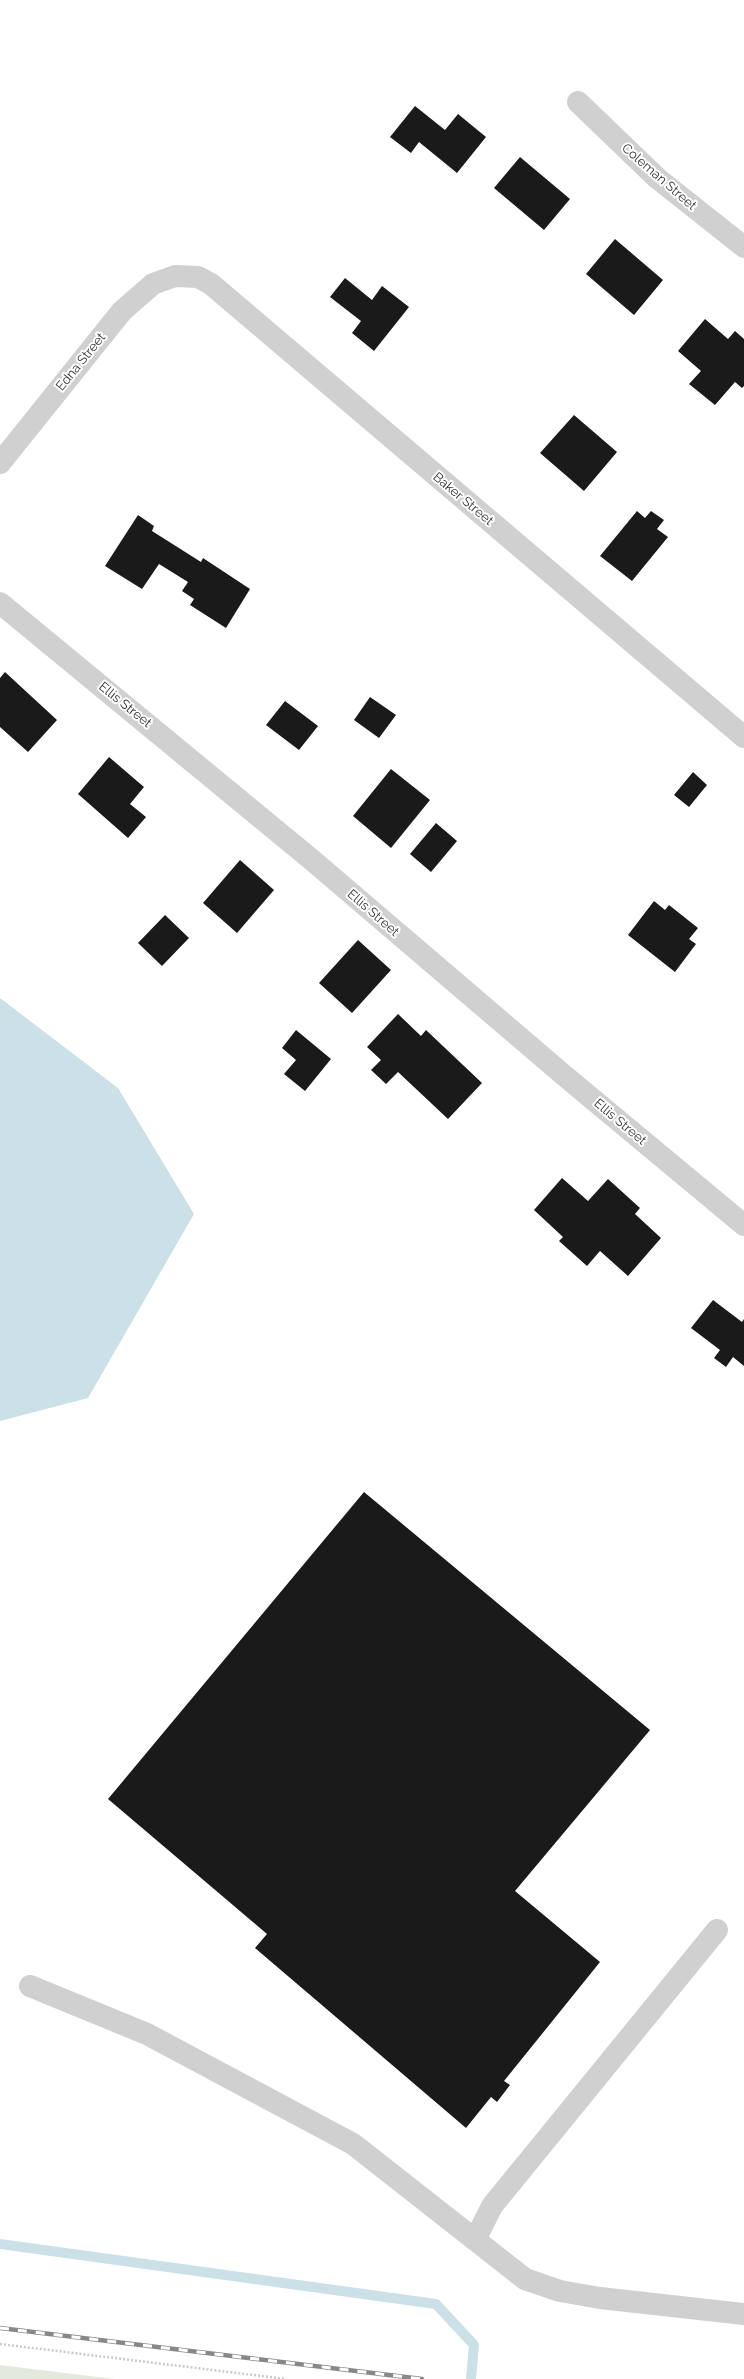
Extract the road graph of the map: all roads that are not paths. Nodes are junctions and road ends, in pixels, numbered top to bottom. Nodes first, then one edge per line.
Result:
1 (578, 102) dead end
2 (744, 247) edge
3 (175, 276) joint
4 (0, 463) edge
5 (0, 603) edge
6 (744, 737) edge
7 (744, 1225) edge
8 (717, 1930) dead end
9 (30, 1986) dead end
10 (475, 2240) junction
11 (744, 2314) edge

1 - 2 street, Coleman Street
3 - 4 street, Edna Street
3 - 6 street, Baker Street
5 - 7 street, Ellis Street
8 - 10 street
9 - 10 street
10 - 11 street

